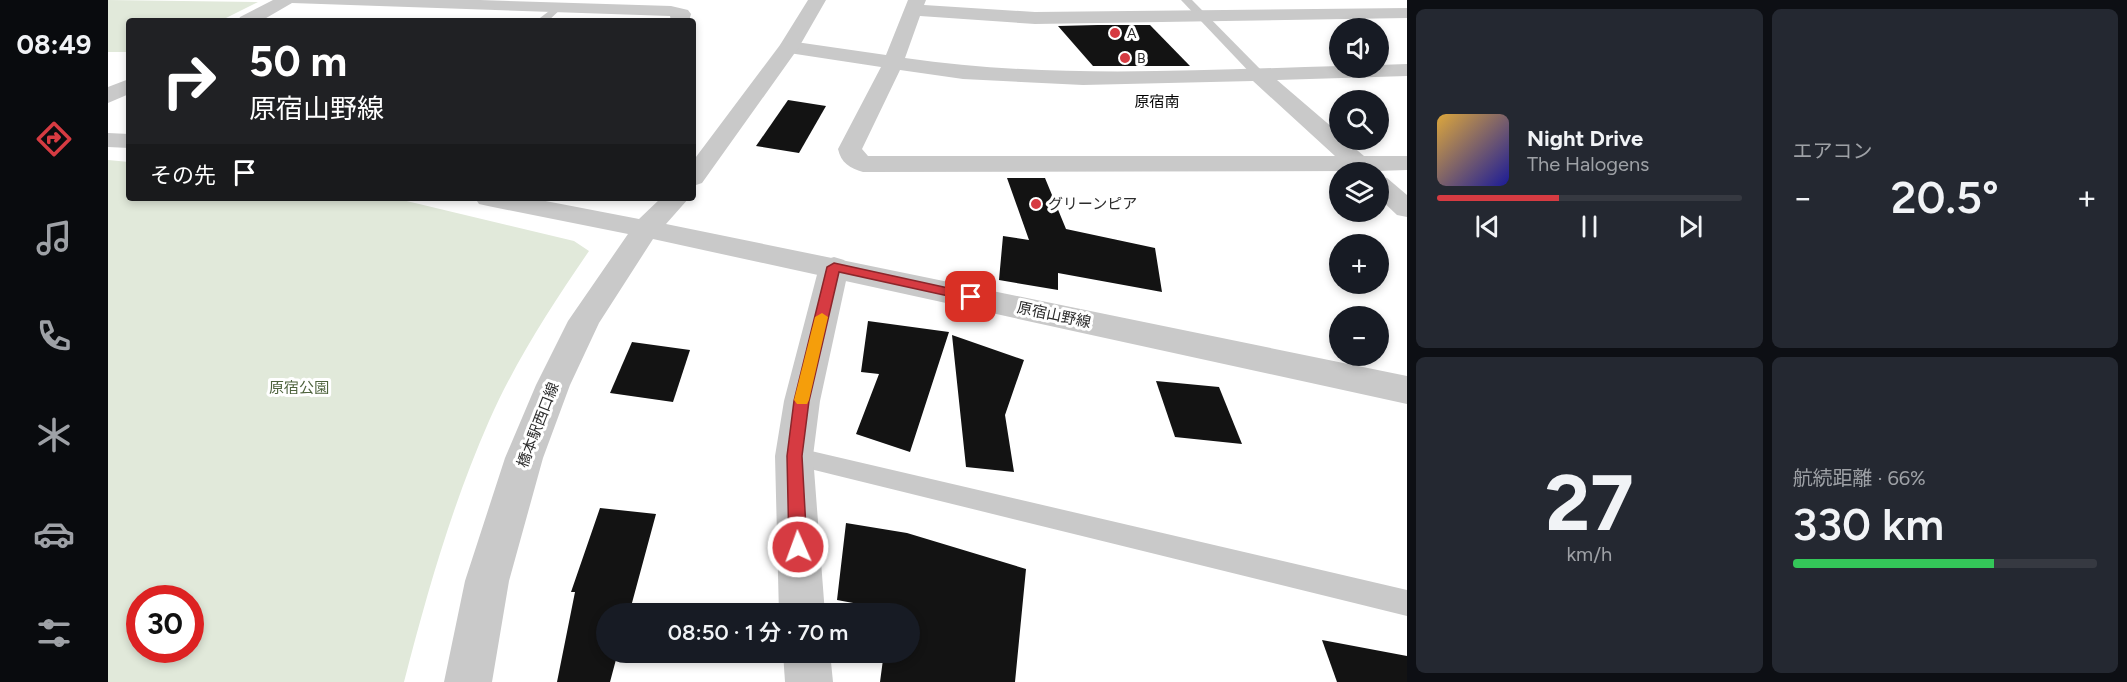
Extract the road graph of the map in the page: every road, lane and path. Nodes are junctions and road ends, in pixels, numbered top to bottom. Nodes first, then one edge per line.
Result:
1 (286, 0) edge
2 (299, 0) edge
3 (816, 0) edge
4 (1186, 0) edge
5 (425, 4) junction
6 (916, 5) edge
7 (557, 8) junction
8 (1407, 13) edge
9 (1202, 16) junction
10 (253, 18) edge
11 (404, 18) edge
12 (545, 18) edge
13 (682, 18) edge
14 (789, 47) junction
15 (893, 63) junction
16 (1407, 70) edge
17 (1259, 75) junction
18 (126, 87) edge
19 (108, 96) edge
20 (108, 140) edge
21 (126, 141) edge
22 (1355, 162) edge
23 (1407, 163) edge
24 (1389, 165) edge
25 (1329, 168) edge
26 (696, 174) edge
27 (1389, 193) edge
28 (504, 201) edge
29 (673, 201) edge
30 (1407, 209) edge
31 (646, 228) junction
32 (834, 267) junction
33 (1407, 390) edge
34 (794, 456) junction
35 (801, 603) edge
36 (1407, 603) edge
37 (807, 663) edge
38 (468, 682) edge
39 (809, 682) edge

1 - 10 street
2 - 5 street
3 - 14 street
4 - 9 lane
5 - 7 street
5 - 11 street
6 - 9 street
6 - 15 street
7 - 12 lane
7 - 13 street
8 - 9 street
9 - 17 lane
14 - 15 street
14 - 26 street
15 - 17 street
15 - 25 street
16 - 17 street
17 - 22 street
18 - 19 street
20 - 21 street
23 - 24 street
27 - 30 street
28 - 31 street, 原宿山野線
29 - 31 street, 橋本駅西口線
31 - 32 street, 原宿山野線
31 - 38 street, 橋本駅西口線
32 - 33 street, 原宿山野線
32 - 34 street
34 - 35 street
34 - 36 lane
37 - 39 street

